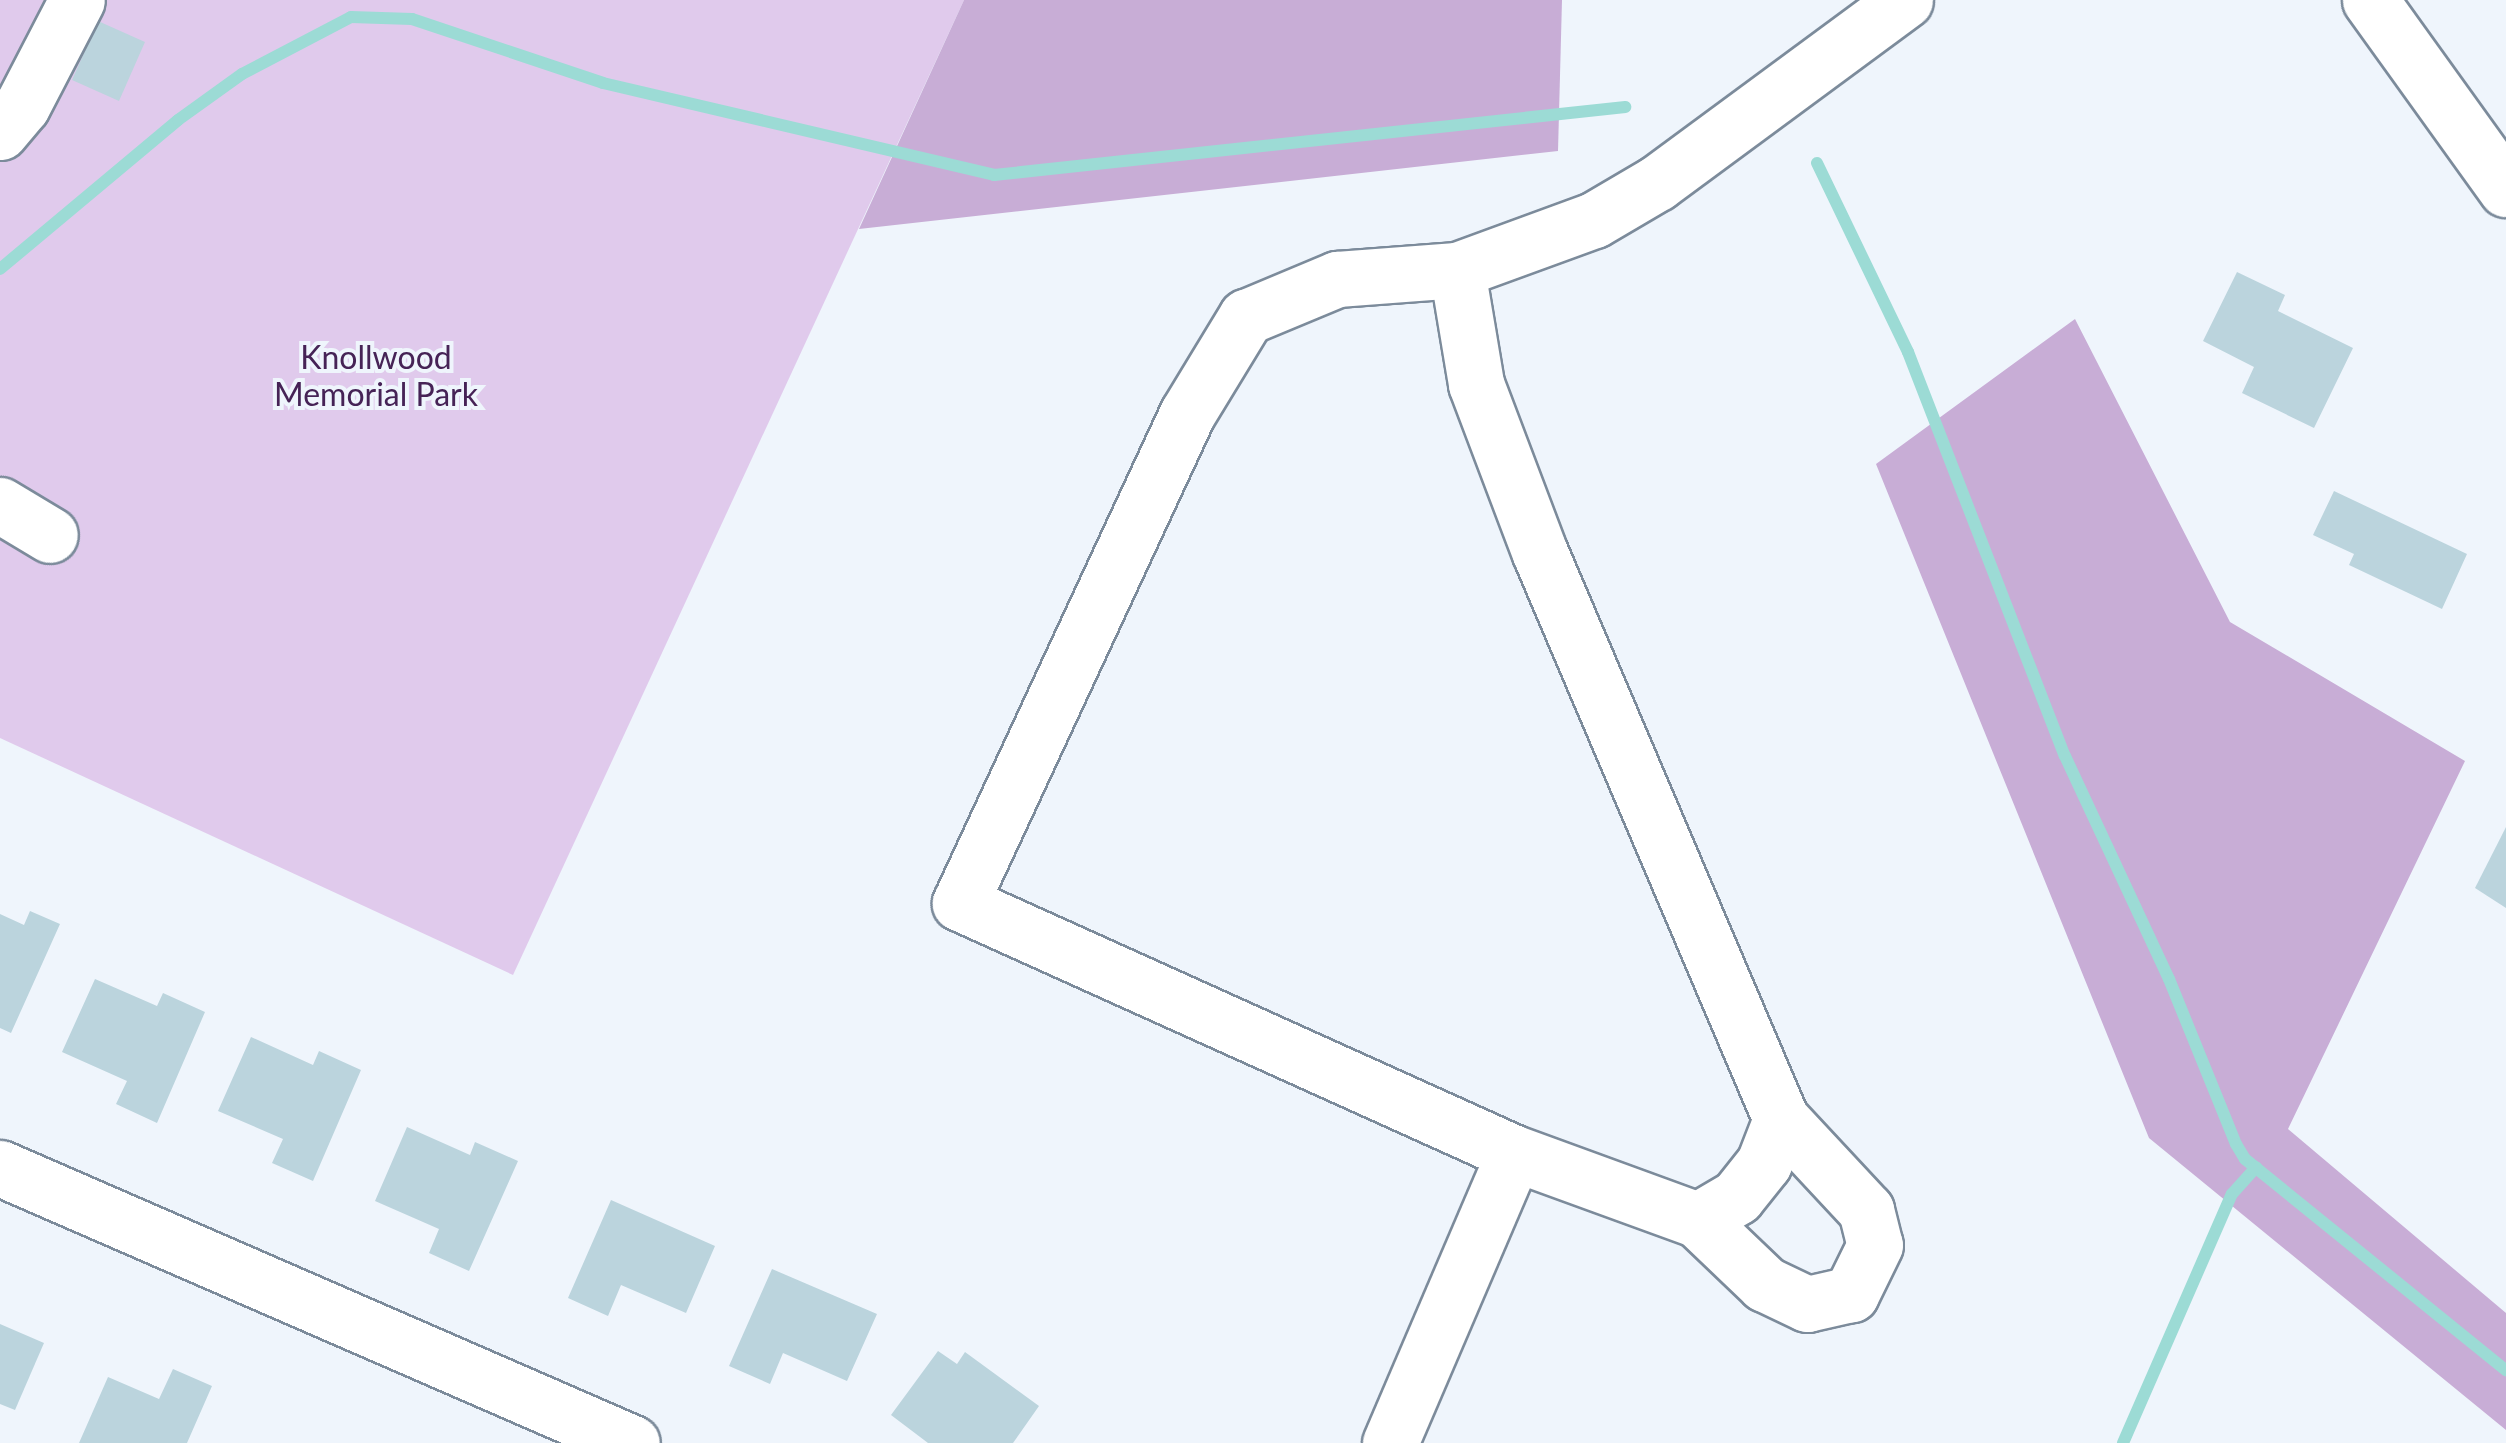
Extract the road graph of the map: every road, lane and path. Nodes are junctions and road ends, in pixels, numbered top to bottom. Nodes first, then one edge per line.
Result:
1 (77, 0) edge
2 (1905, 0) edge
3 (2370, 0) edge
4 (0, 132) edge
5 (2506, 190) edge
6 (1458, 270) junction
7 (0, 506) edge
8 (50, 535) dead end
9 (1780, 1119) junction
10 (1514, 1152) junction
11 (0, 1168) edge
12 (1698, 1220) junction
13 (632, 1443) edge
14 (1390, 1443) edge

1 - 4 street
2 - 6 street
3 - 5 street
6 - 9 street
6 - 10 street
7 - 8 street
9 - 12 street
9 - 12 street
10 - 12 street
10 - 14 street
11 - 13 street

